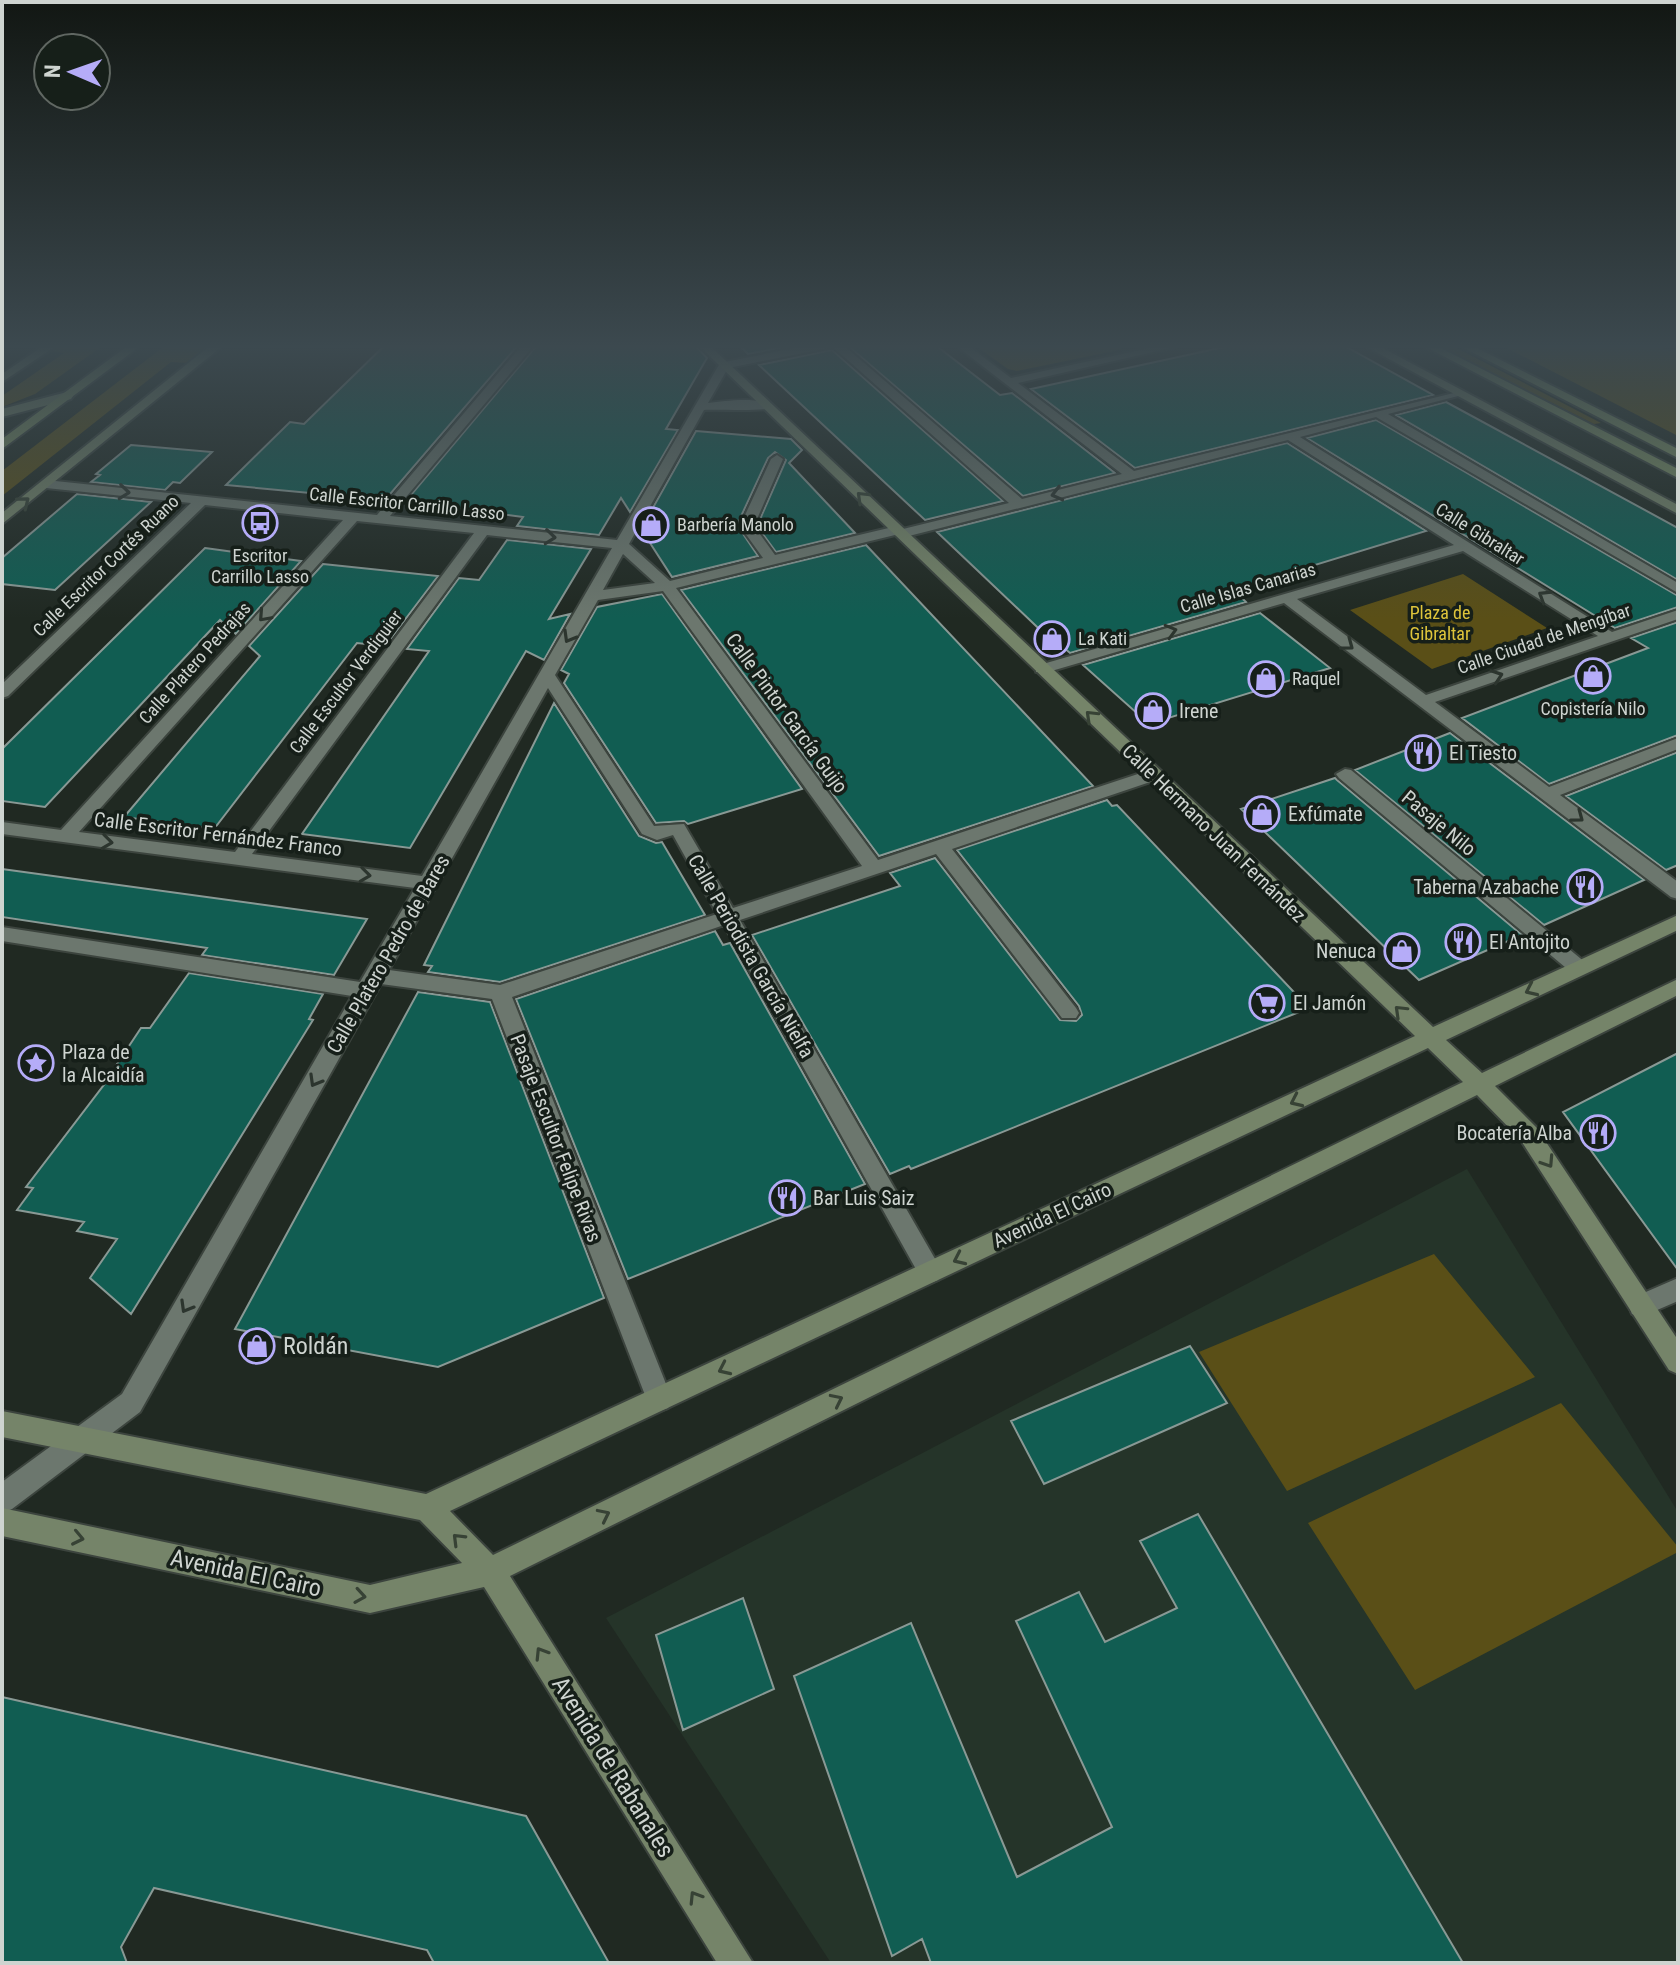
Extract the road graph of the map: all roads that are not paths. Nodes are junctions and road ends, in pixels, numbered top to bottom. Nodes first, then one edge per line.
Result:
1 (106, 436) edge
2 (451, 436) edge
3 (684, 436) edge
4 (798, 436) edge
5 (940, 436) edge
6 (1079, 436) edge
7 (1286, 436) edge
8 (1290, 436) edge
9 (1416, 436) edge
10 (1538, 436) edge
11 (1603, 436) edge
12 (1642, 436) edge
13 (1678, 454) edge
14 (777, 459) dead end
15 (1678, 474) edge
16 (1131, 475) junction
17 (46, 484) junction
18 (202, 500) junction
19 (1019, 504) junction
20 (1678, 510) edge
21 (354, 516) junction
22 (381, 519) junction
23 (2, 520) edge
24 (484, 530) junction
25 (899, 532) junction
26 (622, 545) junction
27 (1465, 546) junction
28 (771, 560) junction
29 (667, 586) junction
30 (1678, 589) edge
31 (592, 596) junction
32 (1286, 598) junction
33 (1678, 614) edge
34 (1610, 637) junction
35 (1042, 669) junction
36 (547, 675) junction
37 (2, 693) edge
38 (1423, 701) junction
39 (1678, 743) edge
40 (1345, 774) dead end
41 (1153, 775) junction
42 (1547, 794) junction
43 (2, 828) edge
44 (65, 836) junction
45 (939, 845) junction
46 (239, 859) junction
47 (872, 866) junction
48 (428, 883) junction
49 (1678, 892) edge
50 (730, 916) junction
51 (1678, 922) edge
52 (2, 934) edge
53 (1579, 968) junction
54 (371, 984) junction
55 (1678, 986) edge
56 (500, 993) junction
57 (1069, 1013) dead end
58 (1429, 1038) junction
59 (1477, 1084) junction
60 (930, 1272) junction
61 (1678, 1289) edge
62 (1641, 1306) junction
63 (1678, 1362) edge
64 (659, 1399) junction
65 (2, 1424) edge
66 (85, 1440) junction
67 (2, 1499) edge
68 (427, 1508) junction
69 (2, 1522) edge
70 (490, 1571) junction
71 (736, 1963) edge

1 - 17 street
2 - 22 street
3 - 26 street, Calle Platero Pedro de Bares
25 -> 4 street, Calle Hermano Juan Fernández
5 - 19 street
6 - 16 street
7 - 16 street
8 - 27 street, Calle Gibraltar
9 - 30 street
10 - 20 street
11 - 15 main road
12 - 13 main road
14 - 28 street
16 -> 19 street
17 -> 18 street, Calle Escritor Carrillo Lasso
23 -> 17 street
18 - 21 street, Calle Escritor Carrillo Lasso
18 - 37 street, Calle Escritor Cortés Ruano
19 - 25 street
21 - 22 street, Calle Escritor Carrillo Lasso
21 -> 44 street, Calle Platero Pedrajas
22 - 24 street, Calle Escritor Carrillo Lasso
24 -> 26 street, Calle Escritor Carrillo Lasso
24 - 46 street, Calle Escultor Verdiguier
25 - 28 street
25 - 35 street, Calle Hermano Juan Fernández
26 - 29 street, Calle Pintor García Guijo
26 - 31 street, Calle Platero Pedro de Bares
27 - 32 street, Calle Islas Canarias
34 -> 27 street, Calle Gibraltar
28 - 29 street
29 - 31 street
29 - 47 street, Calle Pintor García Guijo
31 -> 36 street, Calle Platero Pedro de Bares
35 -> 32 street, Calle Islas Canarias
32 -> 38 street
33 - 34 street, Calle Ciudad de Mengíbar
38 -> 34 street, Calle Ciudad de Mengíbar
41 -> 35 street, Calle Hermano Juan Fernández
36 - 48 street, Calle Platero Pedro de Bares
36 - 50 street, Calle Periodista García Nielfa
38 - 42 street
39 - 42 street
40 - 53 street, Pasaje Nilo
41 - 45 street
58 -> 41 street, Calle Hermano Juan Fernández
42 -> 49 street
43 - 44 street, Calle Escritor Fernández Franco
44 -> 46 street, Calle Escritor Fernández Franco
45 - 47 street
45 - 57 street
46 -> 48 street, Calle Escritor Fernández Franco
47 - 50 street
48 - 54 street, Calle Platero Pedro de Bares
50 - 56 street
50 - 60 street, Calle Periodista García Nielfa
51 - 53 street, Avenida El Cairo
52 - 54 street
53 -> 58 street, Avenida El Cairo
54 - 56 street
54 -> 66 street, Calle Platero Pedro de Bares
55 - 59 street, Avenida El Cairo
56 - 64 street, Pasaje Escultor Felipe Rivas
58 - 59 street, Calle Hermano Juan Fernández
58 -> 60 street, Avenida El Cairo
59 -> 62 street, Calle Hermano Juan Fernández
70 -> 59 street, Avenida El Cairo
60 -> 64 street, Avenida El Cairo
61 - 62 street
62 - 63 street, Calle Hermano Juan Fernández
64 - 68 street, Avenida El Cairo
65 - 66 street
66 - 67 street, Calle Platero Pedro de Bares
66 - 68 street
70 -> 68 street
69 -> 70 street, Avenida El Cairo
71 -> 70 street, Avenida de Rabanales

